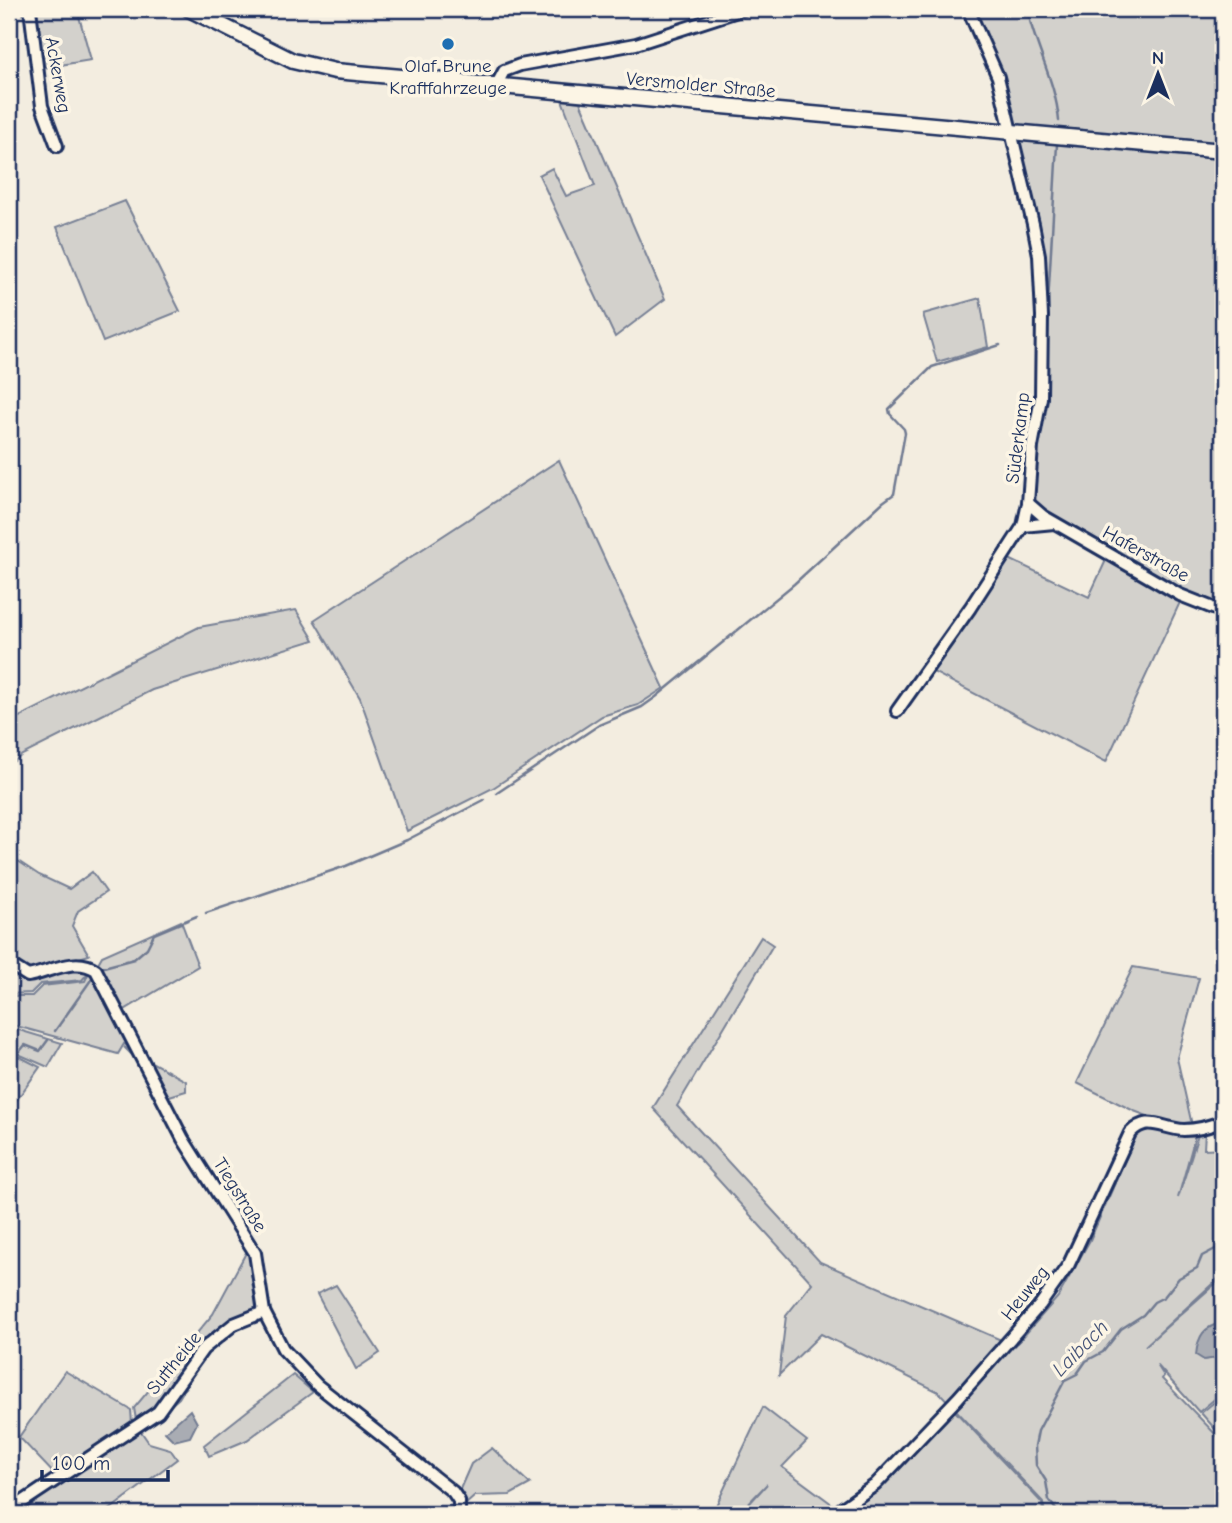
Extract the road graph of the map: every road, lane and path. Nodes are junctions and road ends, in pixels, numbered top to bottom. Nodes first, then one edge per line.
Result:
1 (30, 9) edge
2 (189, 9) edge
3 (744, 9) edge
4 (968, 9) edge
5 (496, 86) junction
6 (1013, 132) junction
7 (57, 146) dead end
8 (1223, 151) edge
9 (1028, 503) junction
10 (1054, 523) junction
11 (1023, 526) junction
12 (1223, 612) edge
13 (897, 711) dead end
14 (9, 964) edge
15 (1223, 1121) edge
16 (264, 1312) junction
17 (9, 1511) edge
18 (459, 1514) edge
19 (834, 1514) edge

1 - 7 street, Ackerweg
2 - 5 main road, Versmolder Straße
3 - 5 street
4 - 6 street, Süderkamp
5 - 6 main road, Versmolder Straße
6 - 8 main road, Versmolder Straße
6 - 9 street, Süderkamp
9 - 10 street, Haferstraße
9 - 11 street, Süderkamp
10 - 11 street
10 - 12 street, Haferstraße
11 - 13 street, Süderkamp
14 - 16 street, Tiegstraße
15 - 19 street, Heuweg
16 - 17 street, Suttheide
16 - 18 street, Tiegstraße

